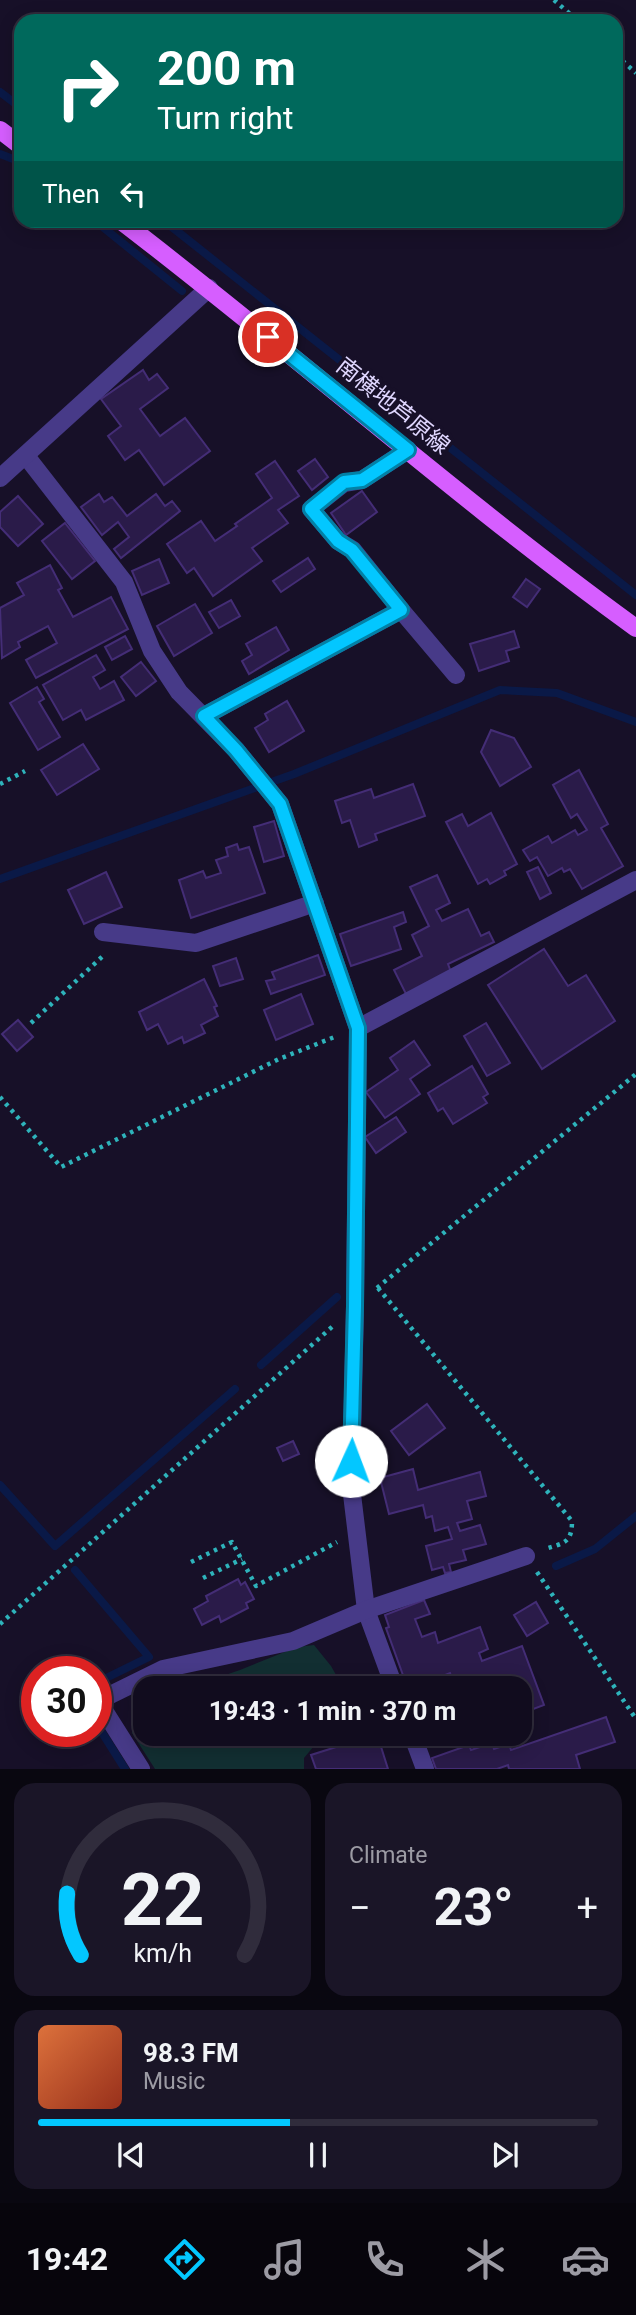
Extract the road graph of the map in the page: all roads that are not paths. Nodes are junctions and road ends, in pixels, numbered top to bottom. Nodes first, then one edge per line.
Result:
1 (0, 130) edge
2 (14, 141) edge
3 (130, 228) edge
4 (209, 288) junction
5 (408, 450) junction
6 (26, 456) junction
7 (0, 478) edge
8 (401, 610) junction
9 (636, 628) edge
10 (456, 675) dead end
11 (204, 716) junction
12 (636, 880) edge
13 (315, 903) junction
14 (103, 932) dead end
15 (358, 1028) junction
16 (526, 1556) road end
17 (366, 1610) junction
18 (390, 1676) edge
19 (416, 1746) edge
20 (141, 1769) edge
21 (425, 1769) edge

1 - 2 main road
3 - 4 main road, 南横地芦原線
4 - 5 main road, 南横地芦原線
4 - 6 street
5 - 8 street
5 - 9 main road, 南横地芦原線
6 - 7 street
6 - 11 street
8 - 10 street
8 - 11 street
11 - 13 street
12 - 15 street
13 - 14 street
13 - 15 street
15 - 17 street
16 - 17 street
17 - 18 street
17 - 20 street
19 - 21 street

